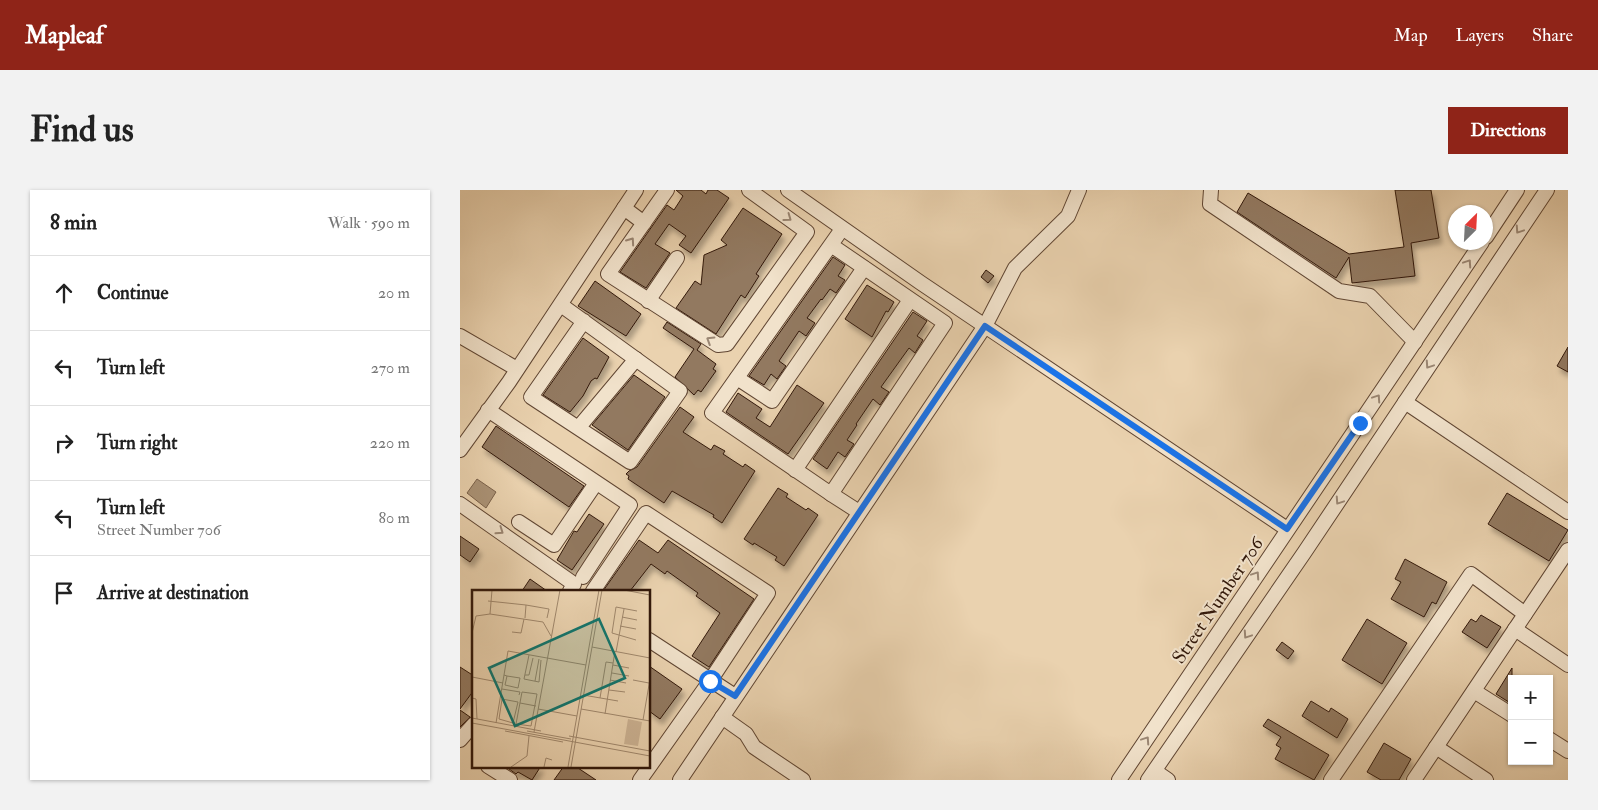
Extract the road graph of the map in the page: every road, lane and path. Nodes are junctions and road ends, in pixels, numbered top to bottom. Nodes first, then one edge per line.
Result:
1 (636, 190) edge
2 (667, 190) edge
3 (749, 190) edge
4 (788, 190) edge
5 (1079, 190) edge
6 (1211, 190) edge
7 (1517, 190) edge
8 (1547, 190) edge
9 (624, 208) junction
10 (644, 222) junction
11 (1493, 226) edge
12 (842, 229) junction
13 (831, 245) junction
14 (1477, 250) edge
15 (677, 258) dead end
16 (864, 268) junction
17 (910, 300) junction
18 (648, 301) junction
19 (561, 305) junction
20 (584, 321) junction
21 (985, 326) junction
22 (460, 336) edge
23 (1415, 342) junction
24 (636, 359) junction
25 (517, 370) junction
26 (737, 378) junction
27 (1405, 402) junction
28 (488, 410) junction
29 (579, 427) junction
30 (460, 450) edge
31 (795, 470) junction
32 (596, 483) junction
33 (831, 494) junction
34 (460, 504) edge
35 (859, 512) junction
36 (1568, 512) edge
37 (520, 522) dead end
38 (1287, 529) junction
39 (1568, 550) edge
40 (583, 577) dead end
41 (571, 590) edge
42 (594, 590) edge
43 (1525, 614) junction
44 (1515, 629) junction
45 (650, 641) edge
46 (1568, 665) edge
47 (710, 681) junction
48 (1474, 690) junction
49 (735, 696) junction
50 (1508, 712) edge
51 (722, 717) junction
52 (472, 726) edge
53 (460, 740) edge
54 (1553, 742) edge
55 (1436, 747) junction
56 (1568, 752) edge
57 (650, 766) edge
58 (491, 768) edge
59 (648, 768) edge
60 (1151, 775) edge
61 (510, 780) edge
62 (640, 780) edge
63 (680, 780) edge
64 (803, 780) edge
65 (1119, 780) edge
66 (1168, 780) edge
67 (1331, 780) edge
68 (1414, 780) edge
69 (1486, 780) edge

1 - 9 street
2 - 10 street
3 -> 18 street
4 - 12 street
5 - 21 street
6 - 23 street
7 - 11 street
8 -> 27 street
9 - 10 street
9 - 19 street
18 -> 10 street
12 - 13 street
12 - 21 street
13 - 16 street
13 - 26 street
23 -> 14 street, Street Number 706
15 - 18 street
16 - 17 street
16 - 26 street
17 - 31 street
17 - 33 street
19 - 20 street
19 - 25 street
20 - 24 street
20 - 29 street
21 - 35 street
21 - 38 street
22 - 25 street
38 -> 23 street, Street Number 706
24 - 29 street
24 - 29 street
25 - 28 street
26 - 31 street
27 - 36 street
27 -> 60 street
28 - 30 street
28 - 32 street
31 - 33 street
32 - 37 street
32 - 40 street
33 - 35 street
34 -> 41 street
35 - 49 street
65 -> 38 street, Street Number 706
39 - 43 street
42 - 47 street
43 - 44 street
43 - 67 street
44 - 46 street
44 - 48 street
45 - 47 street
47 - 49 street
47 - 57 street
48 - 50 street
48 - 55 street
49 - 51 street
51 - 63 street
51 - 64 street
52 - 53 street
54 - 56 street
55 - 68 street
55 - 69 street
58 - 61 street
59 - 62 street
60 - 66 street

